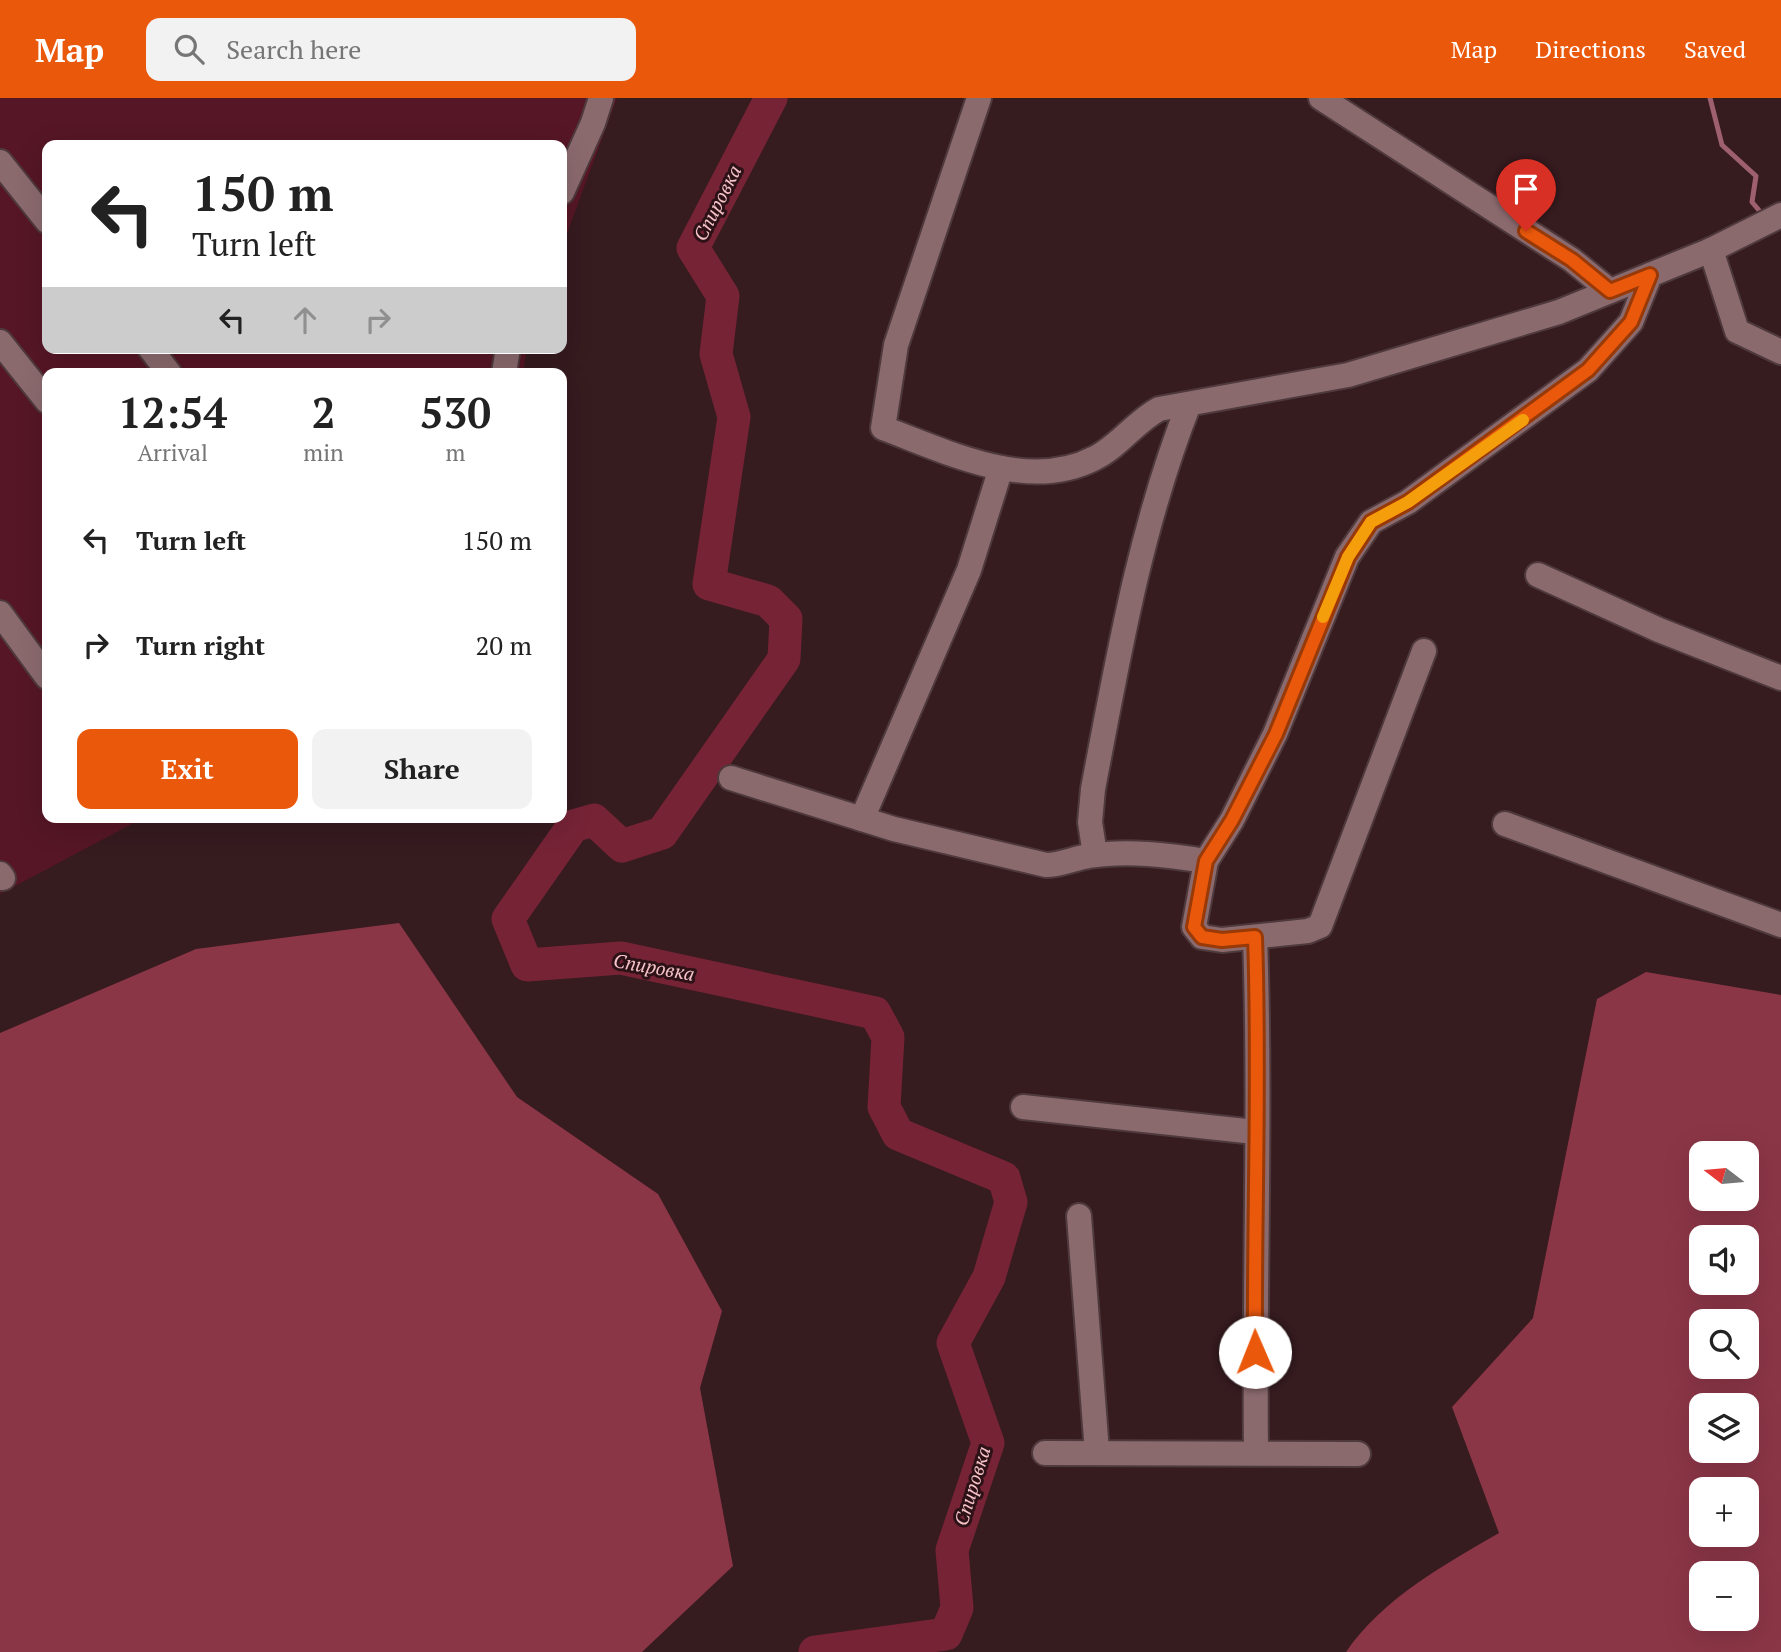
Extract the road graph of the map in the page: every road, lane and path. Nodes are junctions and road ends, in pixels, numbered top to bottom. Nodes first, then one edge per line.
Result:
1 (601, 98) edge
2 (979, 98) edge
3 (1321, 98) edge
4 (569, 158) edge
5 (0, 162) edge
6 (36, 192) edge
7 (1781, 215) edge
8 (1711, 250) junction
9 (1650, 275) junction
10 (1610, 291) junction
11 (0, 342) edge
12 (1781, 352) edge
13 (155, 354) edge
14 (165, 368) edge
15 (42, 395) edge
16 (1189, 404) junction
17 (1001, 468) junction
18 (1538, 575) dead end
19 (0, 613) edge
20 (1423, 651) dead end
21 (42, 670) edge
22 (1781, 678) edge
23 (731, 778) dead end
24 (862, 819) junction
25 (1505, 824) dead end
26 (1095, 855) junction
27 (1206, 861) junction
28 (1781, 925) edge
29 (1255, 937) junction
30 (1023, 1107) dead end
31 (1255, 1132) junction
32 (1079, 1216) dead end
33 (1097, 1452) junction
34 (1045, 1453) dead end
35 (1256, 1453) junction
36 (1358, 1454) dead end

1 - 4 street
2 - 17 street
3 - 10 street
5 - 6 street
7 - 8 street
8 - 9 street
8 - 12 street
9 - 10 street
9 - 27 street
10 - 16 street
11 - 15 street
13 - 14 street
16 - 17 street
16 - 26 street
17 - 24 street
18 - 22 street
19 - 21 street
20 - 29 street
23 - 24 street
24 - 26 street
25 - 28 street
26 - 27 street
27 - 29 street
29 - 31 street
30 - 31 street
31 - 35 street
32 - 33 street
33 - 34 street
33 - 35 street
35 - 36 street

